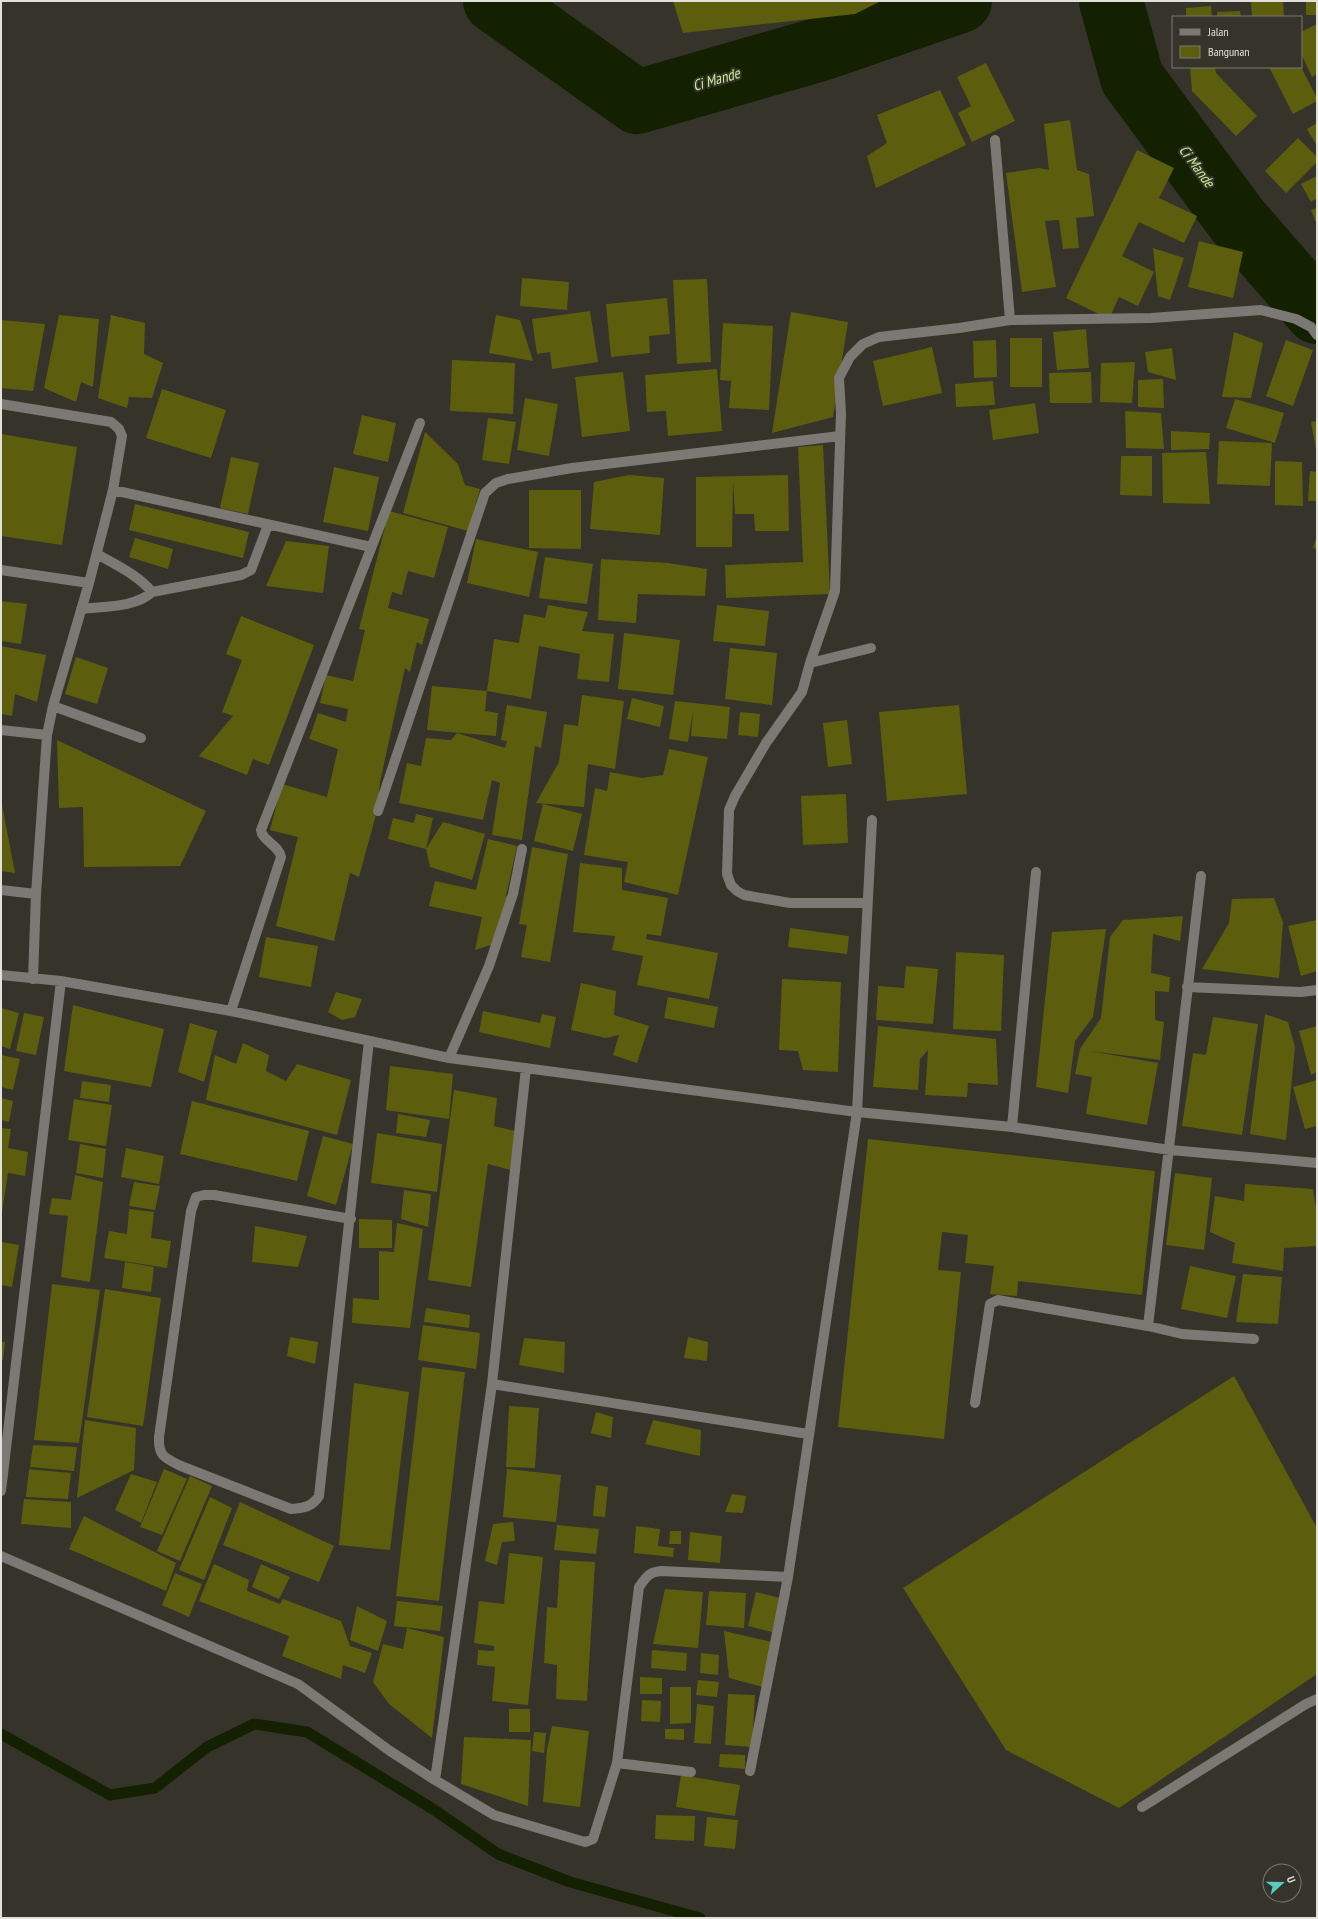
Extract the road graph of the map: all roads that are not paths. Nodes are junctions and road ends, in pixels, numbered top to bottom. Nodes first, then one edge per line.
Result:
1 (995, 140) dead end
2 (1010, 320) junction
3 (1317, 335) edge
4 (1, 404) edge
5 (420, 423) dead end
6 (840, 436) junction
7 (113, 490) junction
8 (268, 525) junction
9 (371, 547) junction
10 (97, 554) junction
11 (1, 570) edge
12 (89, 583) junction
13 (152, 592) junction
14 (81, 609) junction
15 (871, 648) dead end
16 (810, 664) junction
17 (53, 706) junction
18 (1, 730) edge
19 (47, 735) junction
20 (141, 738) dead end
21 (378, 811) dead end
22 (872, 820) dead end
23 (522, 849) dead end
24 (1036, 872) dead end
25 (1201, 876) dead end
26 (1, 890) edge
27 (36, 894) junction
28 (867, 903) junction
29 (1, 975) edge
30 (33, 979) junction
31 (61, 981) junction
32 (1187, 987) junction
33 (1317, 990) edge
34 (231, 1011) junction
35 (370, 1041) junction
36 (449, 1058) junction
37 (526, 1068) junction
38 (857, 1112) junction
39 (1012, 1127) junction
40 (1170, 1150) junction
41 (1317, 1164) edge
42 (351, 1219) junction
43 (1148, 1326) junction
44 (1254, 1339) dead end
45 (492, 1384) junction
46 (975, 1402) dead end
47 (808, 1434) junction
48 (1, 1491) edge
49 (1, 1556) edge
50 (788, 1577) junction
51 (1317, 1699) edge
52 (618, 1763) junction
53 (750, 1771) dead end
54 (691, 1772) dead end
55 (435, 1780) junction
56 (1142, 1806) dead end

1 - 2 street
2 - 3 street
2 - 6 street
4 - 7 street
5 - 9 street
6 - 16 street
6 - 21 street
7 - 8 street
7 - 10 street
8 - 9 street
8 - 13 street
9 - 34 street
10 - 12 street
10 - 13 street
11 - 12 street
12 - 14 street
13 - 14 street
14 - 17 street
15 - 16 street
16 - 28 street
17 - 19 street
17 - 20 street
18 - 19 street
19 - 27 street
22 - 28 street
23 - 36 street
24 - 39 street
25 - 32 street
26 - 27 street
27 - 30 street
28 - 38 street
29 - 30 street
30 - 31 street
31 - 34 street
31 - 48 street
32 - 33 street
32 - 40 street
34 - 35 street
35 - 36 street
35 - 42 street
36 - 37 street
37 - 38 street
37 - 45 street
38 - 39 street
38 - 47 street
39 - 40 street
40 - 41 street
40 - 43 street
42 - 42 street
43 - 44 street
43 - 46 street
45 - 47 street
45 - 55 street
47 - 50 street
49 - 55 street
50 - 52 street
50 - 53 street
51 - 56 street
52 - 54 street
52 - 55 street

